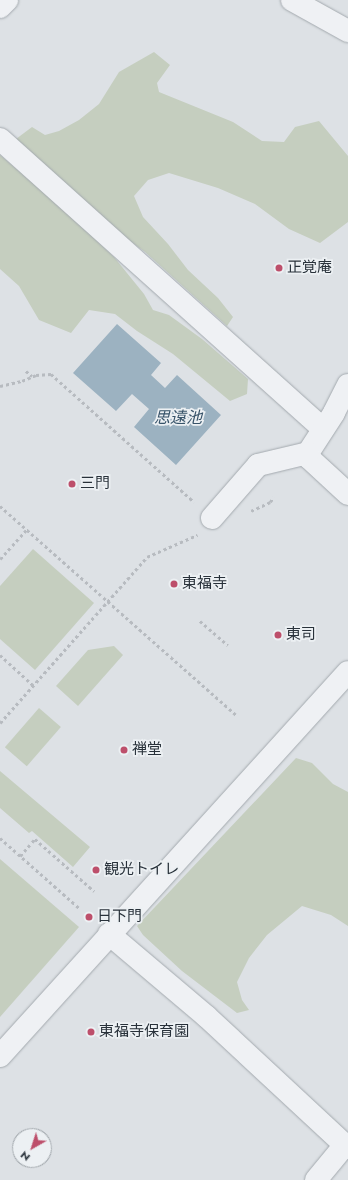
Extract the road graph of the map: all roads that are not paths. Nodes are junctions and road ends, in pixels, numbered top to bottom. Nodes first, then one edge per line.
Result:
1 (7, 0) edge
2 (292, 0) edge
3 (0, 7) edge
4 (348, 31) edge
5 (0, 139) edge
6 (348, 385) edge
7 (323, 429) junction
8 (308, 453) junction
9 (348, 494) edge
10 (212, 518) road end
11 (348, 672) edge
12 (109, 934) junction
13 (0, 1056) edge
14 (346, 1146) edge
15 (316, 1180) edge

1 - 3 street
2 - 4 street
5 - 7 street
6 - 7 street
7 - 8 street
8 - 9 street
8 - 10 street
11 - 12 street
12 - 13 street
12 - 14 street
14 - 15 street

